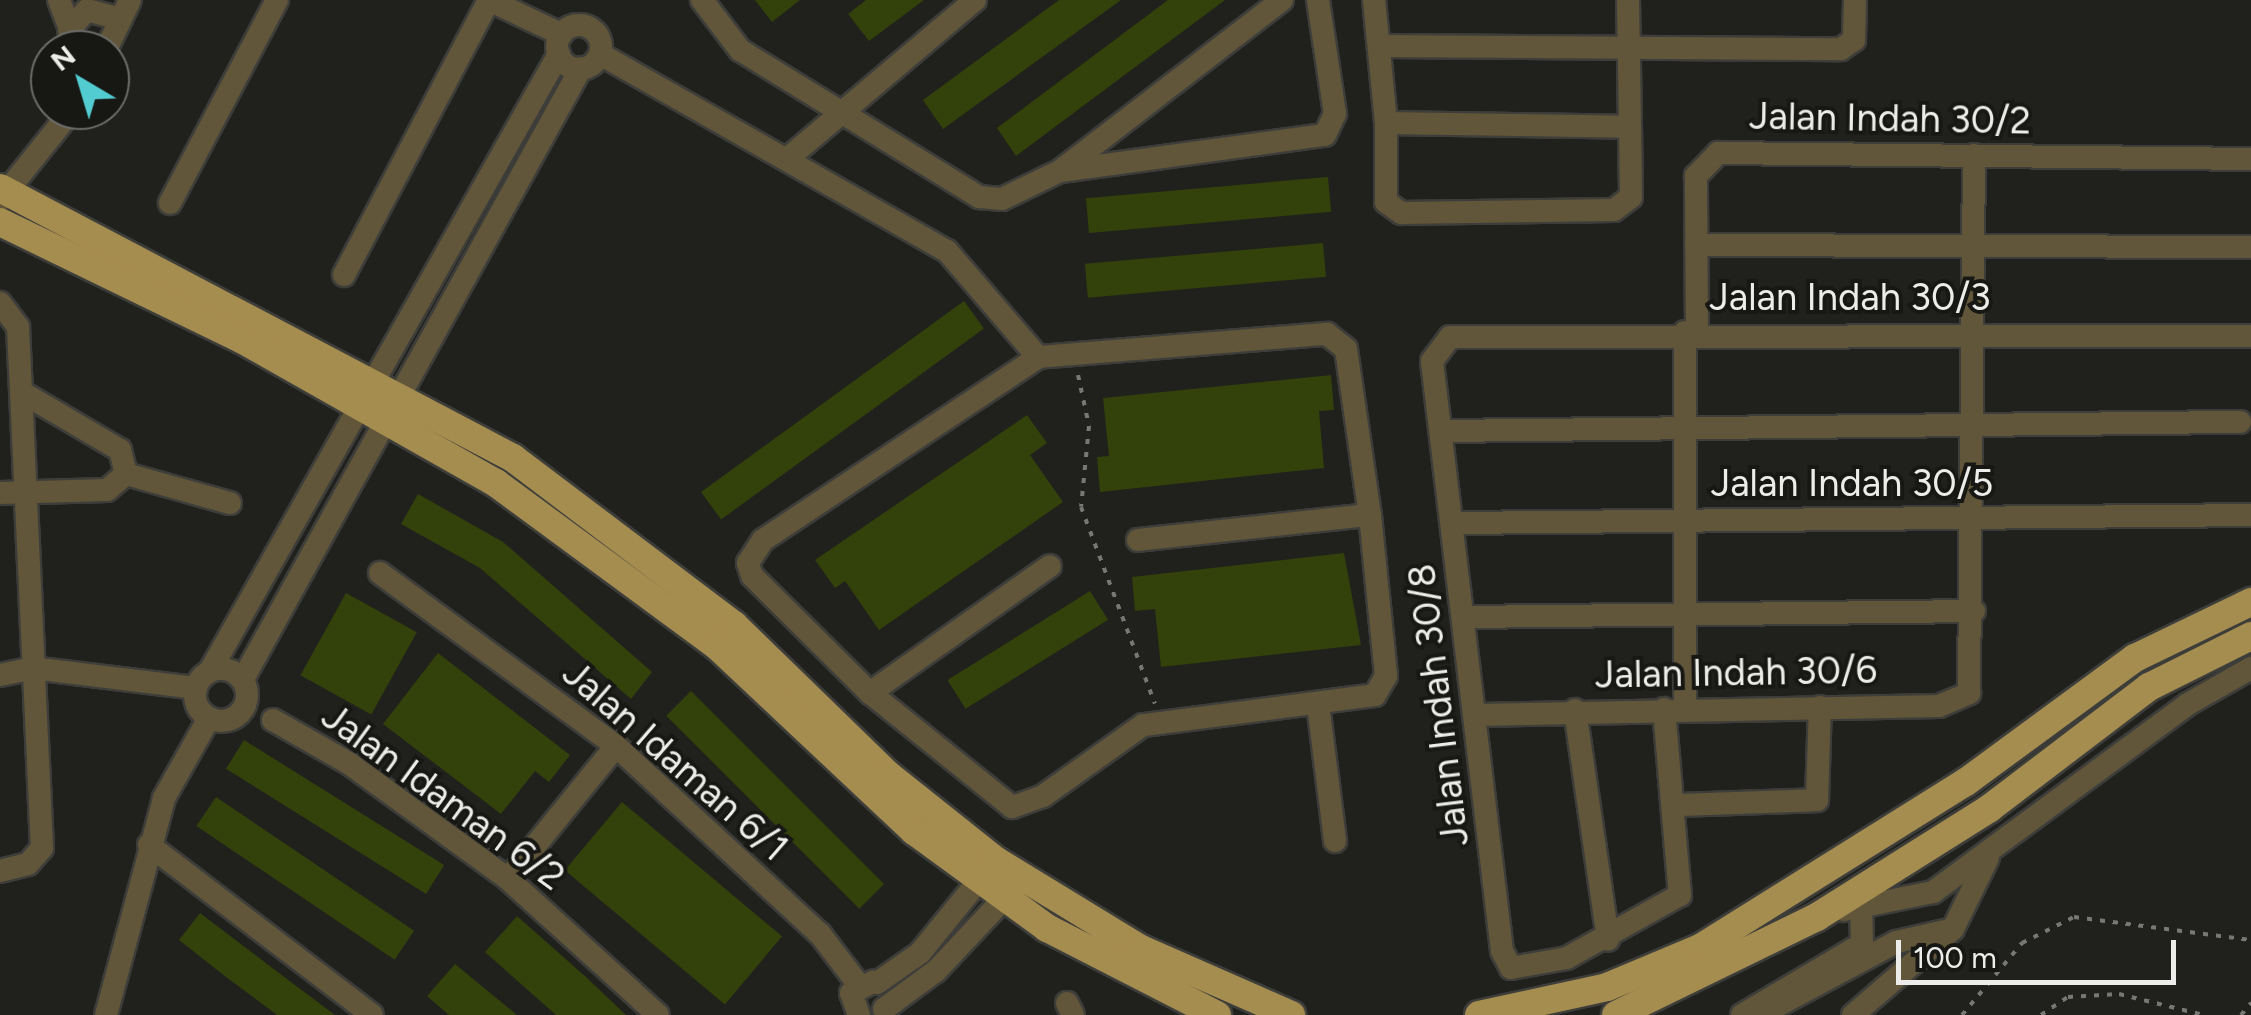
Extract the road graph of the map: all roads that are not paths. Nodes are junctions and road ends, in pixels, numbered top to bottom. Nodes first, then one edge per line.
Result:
1 (60, 0) edge
2 (277, 0) edge
3 (489, 0) edge
4 (702, 0) edge
5 (975, 0) edge
6 (1282, 0) edge
7 (1318, 0) edge
8 (1374, 0) edge
9 (1628, 0) edge
10 (1855, 0) edge
11 (125, 9) edge
12 (70, 30) edge
13 (78, 30) edge
14 (560, 44) junction
15 (1380, 46) junction
16 (1629, 47) junction
17 (590, 61) junction
18 (834, 111) junction
19 (1386, 123) junction
20 (1630, 127) junction
21 (56, 130) edge
22 (1974, 154) junction
23 (786, 160) junction
24 (2251, 160) edge
25 (1060, 171) junction
26 (3, 194) edge
27 (170, 202) dead end
28 (471, 211) junction
29 (0, 222) edge
30 (496, 222) junction
31 (1696, 245) junction
32 (1973, 246) junction
33 (2251, 247) edge
34 (344, 275) dead end
35 (0, 303) edge
36 (1691, 332) junction
37 (1973, 334) junction
38 (1450, 336) joint
39 (2251, 336) edge
40 (1038, 357) junction
41 (21, 392) junction
42 (381, 399) junction
43 (2240, 422) dead end
44 (1685, 426) junction
45 (1974, 428) junction
46 (1441, 431) junction
47 (126, 474) junction
48 (24, 488) junction
49 (0, 493) edge
50 (230, 502) dead end
51 (1370, 515) junction
52 (2251, 516) edge
53 (1974, 519) junction
54 (1685, 520) junction
55 (1453, 523) junction
56 (1138, 540) dead end
57 (1050, 566) dead end
58 (380, 573) dead end
59 (2251, 584) edge
60 (2251, 602) edge
61 (1974, 611) junction
62 (1685, 614) junction
63 (1464, 617) junction
64 (2251, 636) edge
65 (2134, 658) junction
66 (32, 668) junction
67 (0, 675) edge
68 (242, 679) junction
69 (203, 680) junction
70 (2244, 680) edge
71 (870, 693) junction
72 (1318, 704) junction
73 (1820, 707) junction
74 (1675, 709) junction
75 (1575, 710) junction
76 (1476, 715) junction
77 (209, 718) junction
78 (273, 720) dead end
79 (616, 746) junction
80 (1676, 805) junction
81 (1335, 841) dead end
82 (150, 845) junction
83 (1988, 858) junction
84 (988, 870) junction
85 (0, 871) edge
86 (508, 879) junction
87 (1014, 888) junction
88 (1861, 904) junction
89 (1796, 928) junction
90 (1953, 929) junction
91 (1608, 940) junction
92 (868, 984) junction
93 (881, 1013) edge
94 (106, 1015) edge
95 (372, 1015) edge
96 (658, 1015) edge
97 (858, 1015) edge
98 (1217, 1015) edge
99 (1291, 1015) edge
100 (1479, 1015) edge
101 (1616, 1015) edge
102 (1742, 1015) edge
103 (1760, 1015) edge
104 (1853, 1015) edge

1 - 12 street
2 - 27 street
3 - 14 street
3 - 34 street
4 - 18 street
5 - 18 street
6 - 25 street
7 - 25 street
8 - 15 street
9 - 16 street
10 - 16 street
11 - 13 street
14 - 17 street
14 - 17 street
14 - 28 street
15 - 16 street
15 - 19 street
16 - 20 street
17 - 23 street
17 - 30 street
18 - 23 street
18 - 25 street
19 - 20 street
19 - 20 street
21 - 26 street
22 - 24 street, Jalan Indah 30/2
22 - 31 street, Jalan Indah 30/2
22 - 32 street
23 - 40 street
26 - 42 main road
28 - 30 street
28 - 42 street
29 - 42 main road
30 - 42 street
31 - 32 street
31 - 36 street, Jalan Indah 30/2
32 - 33 street
32 - 37 street
35 - 41 street
36 - 37 street, Jalan Indah 30/3
36 - 38 street, Jalan Indah 30/3
36 - 44 street, Jalan Indah 30/2
37 - 39 street, Jalan Indah 30/3
37 - 45 street
38 - 46 street, Jalan Indah 30/8
40 - 51 street
40 - 71 street
41 - 47 street
41 - 48 street
42 - 68 street
42 - 69 street
42 - 84 main road
43 - 45 street
44 - 45 street
44 - 46 street
44 - 54 street, Jalan Indah 30/2
45 - 53 street
46 - 55 street, Jalan Indah 30/8
47 - 48 street
47 - 50 street
48 - 49 street
48 - 66 street
51 - 56 street
51 - 72 street
52 - 53 street, Jalan Indah 30/5
53 - 54 street, Jalan Indah 30/5
53 - 61 street
54 - 55 street, Jalan Indah 30/5
54 - 62 street, Jalan Indah 30/2
55 - 63 street, Jalan Indah 30/8
57 - 71 street
58 - 79 street, Jalan Idaman 6/1
59 - 65 main road
60 - 65 main road
61 - 62 street
61 - 73 street, Jalan Indah 30/6
62 - 63 street
62 - 74 street, Jalan Indah 30/2
63 - 76 street, Jalan Indah 30/8
64 - 89 main road
65 - 100 main road
66 - 67 street
66 - 69 street
66 - 85 street
68 - 69 street
68 - 77 street
69 - 77 street
70 - 83 street
71 - 72 street
72 - 81 street
73 - 74 street, Jalan Indah 30/6
73 - 80 street
74 - 75 street, Jalan Indah 30/6
74 - 80 street, Jalan Indah 30/2
75 - 76 street, Jalan Indah 30/6
75 - 91 street
76 - 91 street, Jalan Indah 30/8
77 - 82 street
78 - 86 street, Jalan Idaman 6/2
79 - 86 street
79 - 92 street, Jalan Idaman 6/1
80 - 91 street, Jalan Indah 30/2
82 - 94 street
82 - 95 street
83 - 88 street
83 - 90 street
84 - 87 main road
84 - 92 street
86 - 96 street, Jalan Idaman 6/2
87 - 93 street
87 - 98 main road
87 - 99 main road
88 - 89 street
88 - 102 street
89 - 101 main road
90 - 103 street
90 - 104 street
92 - 93 street
92 - 97 street

